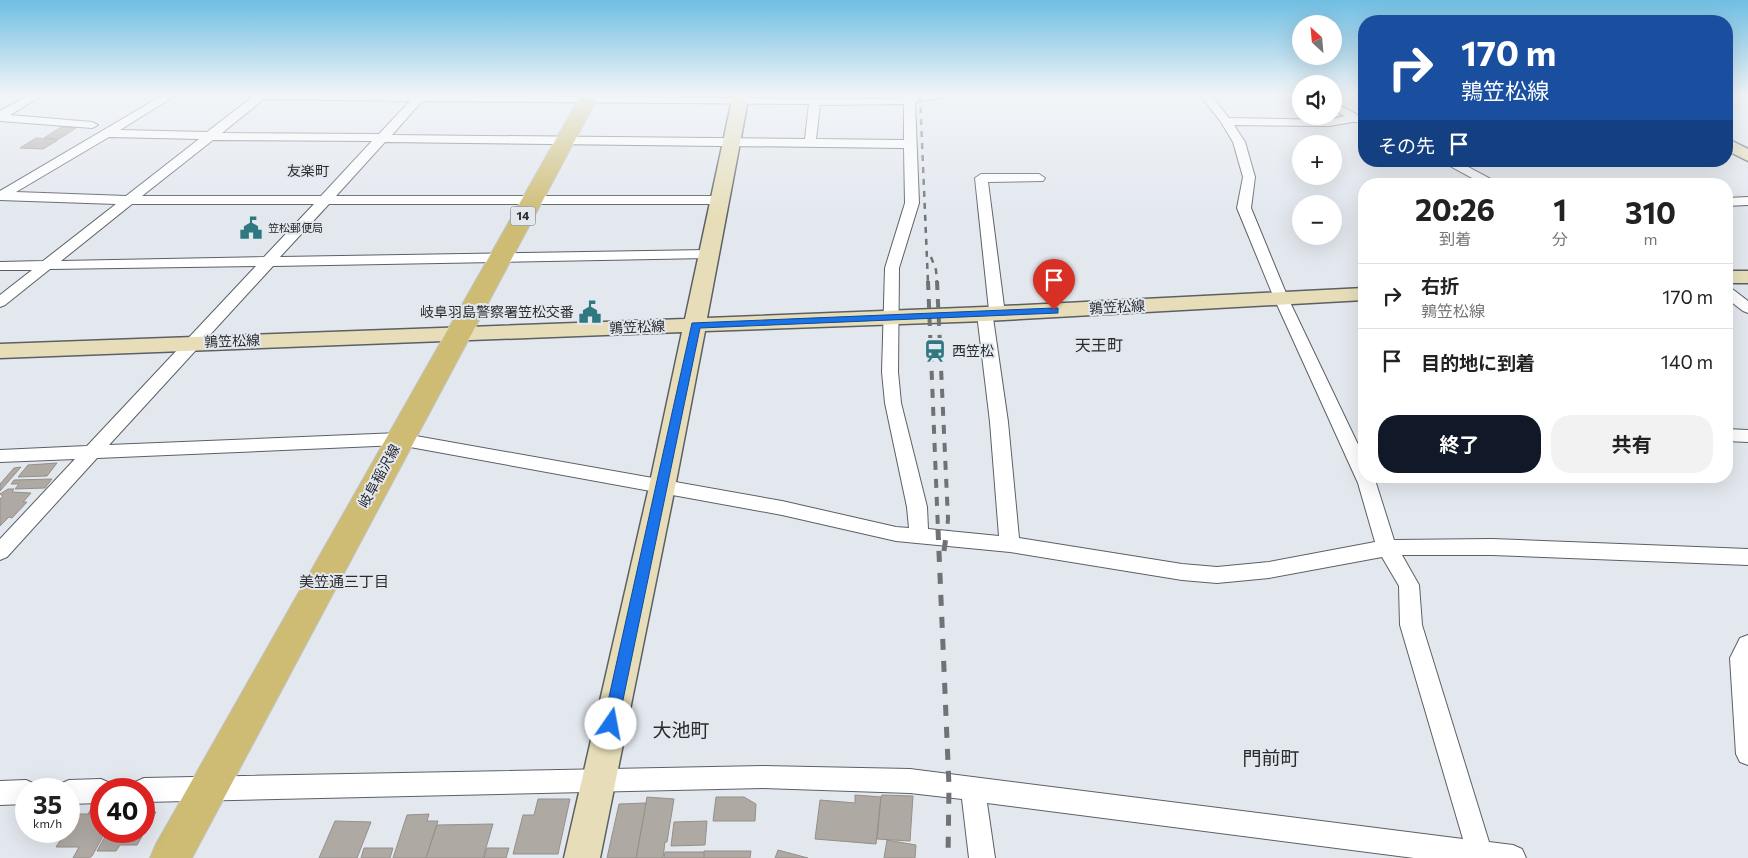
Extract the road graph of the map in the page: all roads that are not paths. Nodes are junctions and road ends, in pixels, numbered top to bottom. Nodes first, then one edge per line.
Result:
1 (104, 135) edge
2 (177, 135) edge
3 (386, 135) edge
4 (568, 135) edge
5 (734, 135) edge
6 (811, 135) edge
7 (910, 135) edge
8 (1235, 135) edge
9 (210, 136) junction
10 (382, 139) junction
11 (565, 140) junction
12 (732, 143) junction
13 (810, 144) junction
14 (910, 144) junction
15 (1733, 147) edge
16 (1748, 156) edge
17 (1459, 167) edge
18 (1039, 178) dead end
19 (1482, 178) edge
20 (1, 196) edge
21 (532, 199) junction
22 (129, 200) junction
23 (325, 200) junction
24 (719, 200) junction
25 (1748, 201) edge
26 (1733, 202) edge
27 (708, 254) junction
28 (500, 257) junction
29 (270, 261) junction
30 (0, 266) edge
31 (45, 267) junction
32 (1733, 277) edge
33 (1748, 277) edge
34 (1358, 294) edge
35 (1733, 296) edge
36 (1281, 298) junction
37 (0, 302) edge
38 (1748, 308) edge
39 (991, 314) junction
40 (890, 317) junction
41 (696, 325) junction
42 (458, 333) junction
43 (196, 342) junction
44 (0, 351) edge
45 (1733, 435) edge
46 (1748, 436) edge
47 (399, 439) junction
48 (91, 452) junction
49 (0, 456) edge
50 (1358, 466) edge
51 (1366, 483) edge
52 (662, 487) junction
53 (919, 536) junction
54 (1010, 544) junction
55 (1387, 548) junction
56 (0, 552) edge
57 (1745, 560) edge
58 (1748, 644) edge
59 (1748, 754) edge
60 (599, 781) junction
61 (208, 788) junction
62 (973, 789) junction
63 (155, 790) edge
64 (15, 792) edge
65 (0, 793) edge
66 (1480, 854) junction
67 (170, 858) edge
68 (582, 858) edge
69 (982, 858) edge
70 (1513, 858) edge

1 - 20 street
2 - 9 street
3 - 10 street
4 - 11 main road, 岐阜稲沢線 / 14
5 - 12 main road
6 - 13 street
7 - 14 street
8 - 36 street
9 - 10 street
9 - 22 street
10 - 11 street
10 - 23 street
11 - 12 street
11 - 21 main road, 岐阜稲沢線 / 14
12 - 13 street
12 - 24 main road
13 - 14 street
14 - 40 street
15 - 16 main road
17 - 19 street
18 - 39 street
20 - 22 street
21 - 23 street
21 - 24 street
21 - 28 main road, 岐阜稲沢線 / 14
22 - 23 street
22 - 31 street
23 - 29 street
24 - 27 main road
25 - 26 street
27 - 28 street
27 - 41 main road
28 - 29 street
28 - 42 main road, 岐阜稲沢線 / 14
29 - 31 street
29 - 43 street
30 - 31 street
31 - 37 street
32 - 33 main road
34 - 36 main road, 鶉笠松線
35 - 38 street
36 - 39 main road, 鶉笠松線
36 - 50 street
39 - 40 main road, 鶉笠松線
39 - 54 street
40 - 41 main road, 鶉笠松線
40 - 53 street
41 - 42 main road, 鶉笠松線
41 - 52 main road
42 - 43 main road, 鶉笠松線
42 - 47 main road, 岐阜稲沢線 / 14
43 - 44 main road, 鶉笠松線
43 - 48 street
45 - 46 street
47 - 48 street
47 - 52 street
47 - 61 main road, 岐阜稲沢線 / 14
48 - 49 street
48 - 56 street
51 - 55 street
52 - 53 street
52 - 60 main road
53 - 54 street
54 - 55 street
55 - 57 street
55 - 66 street
58 - 59 street
60 - 61 street
60 - 62 street
60 - 68 main road
61 - 63 street
61 - 67 main road, 岐阜稲沢線 / 14
62 - 66 street
62 - 69 street
64 - 65 street
66 - 70 street

